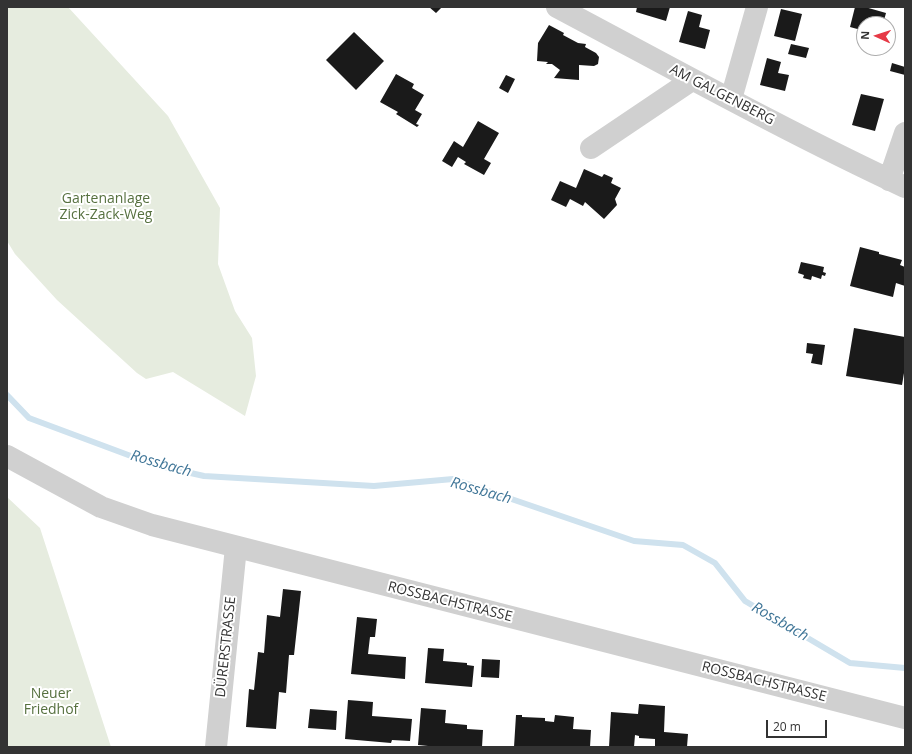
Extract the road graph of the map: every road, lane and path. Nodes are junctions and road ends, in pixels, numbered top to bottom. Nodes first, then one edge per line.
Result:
1 (557, 7) edge
2 (757, 7) edge
3 (692, 80) junction
4 (731, 99) junction
5 (905, 133) edge
6 (591, 148) dead end
7 (897, 184) edge
8 (7, 456) edge
9 (236, 547) junction
10 (905, 718) edge
11 (216, 747) edge

1 - 3 street, AM GALGENBERG
2 - 4 street
3 - 4 street, AM GALGENBERG
3 - 6 street
4 - 7 street, AM GALGENBERG
5 - 7 street, AM GALGENBERG
8 - 9 street, ROSSBACHSTRASSE
9 - 10 street, ROSSBACHSTRASSE
9 - 11 street, DÜRERSTRASSE

